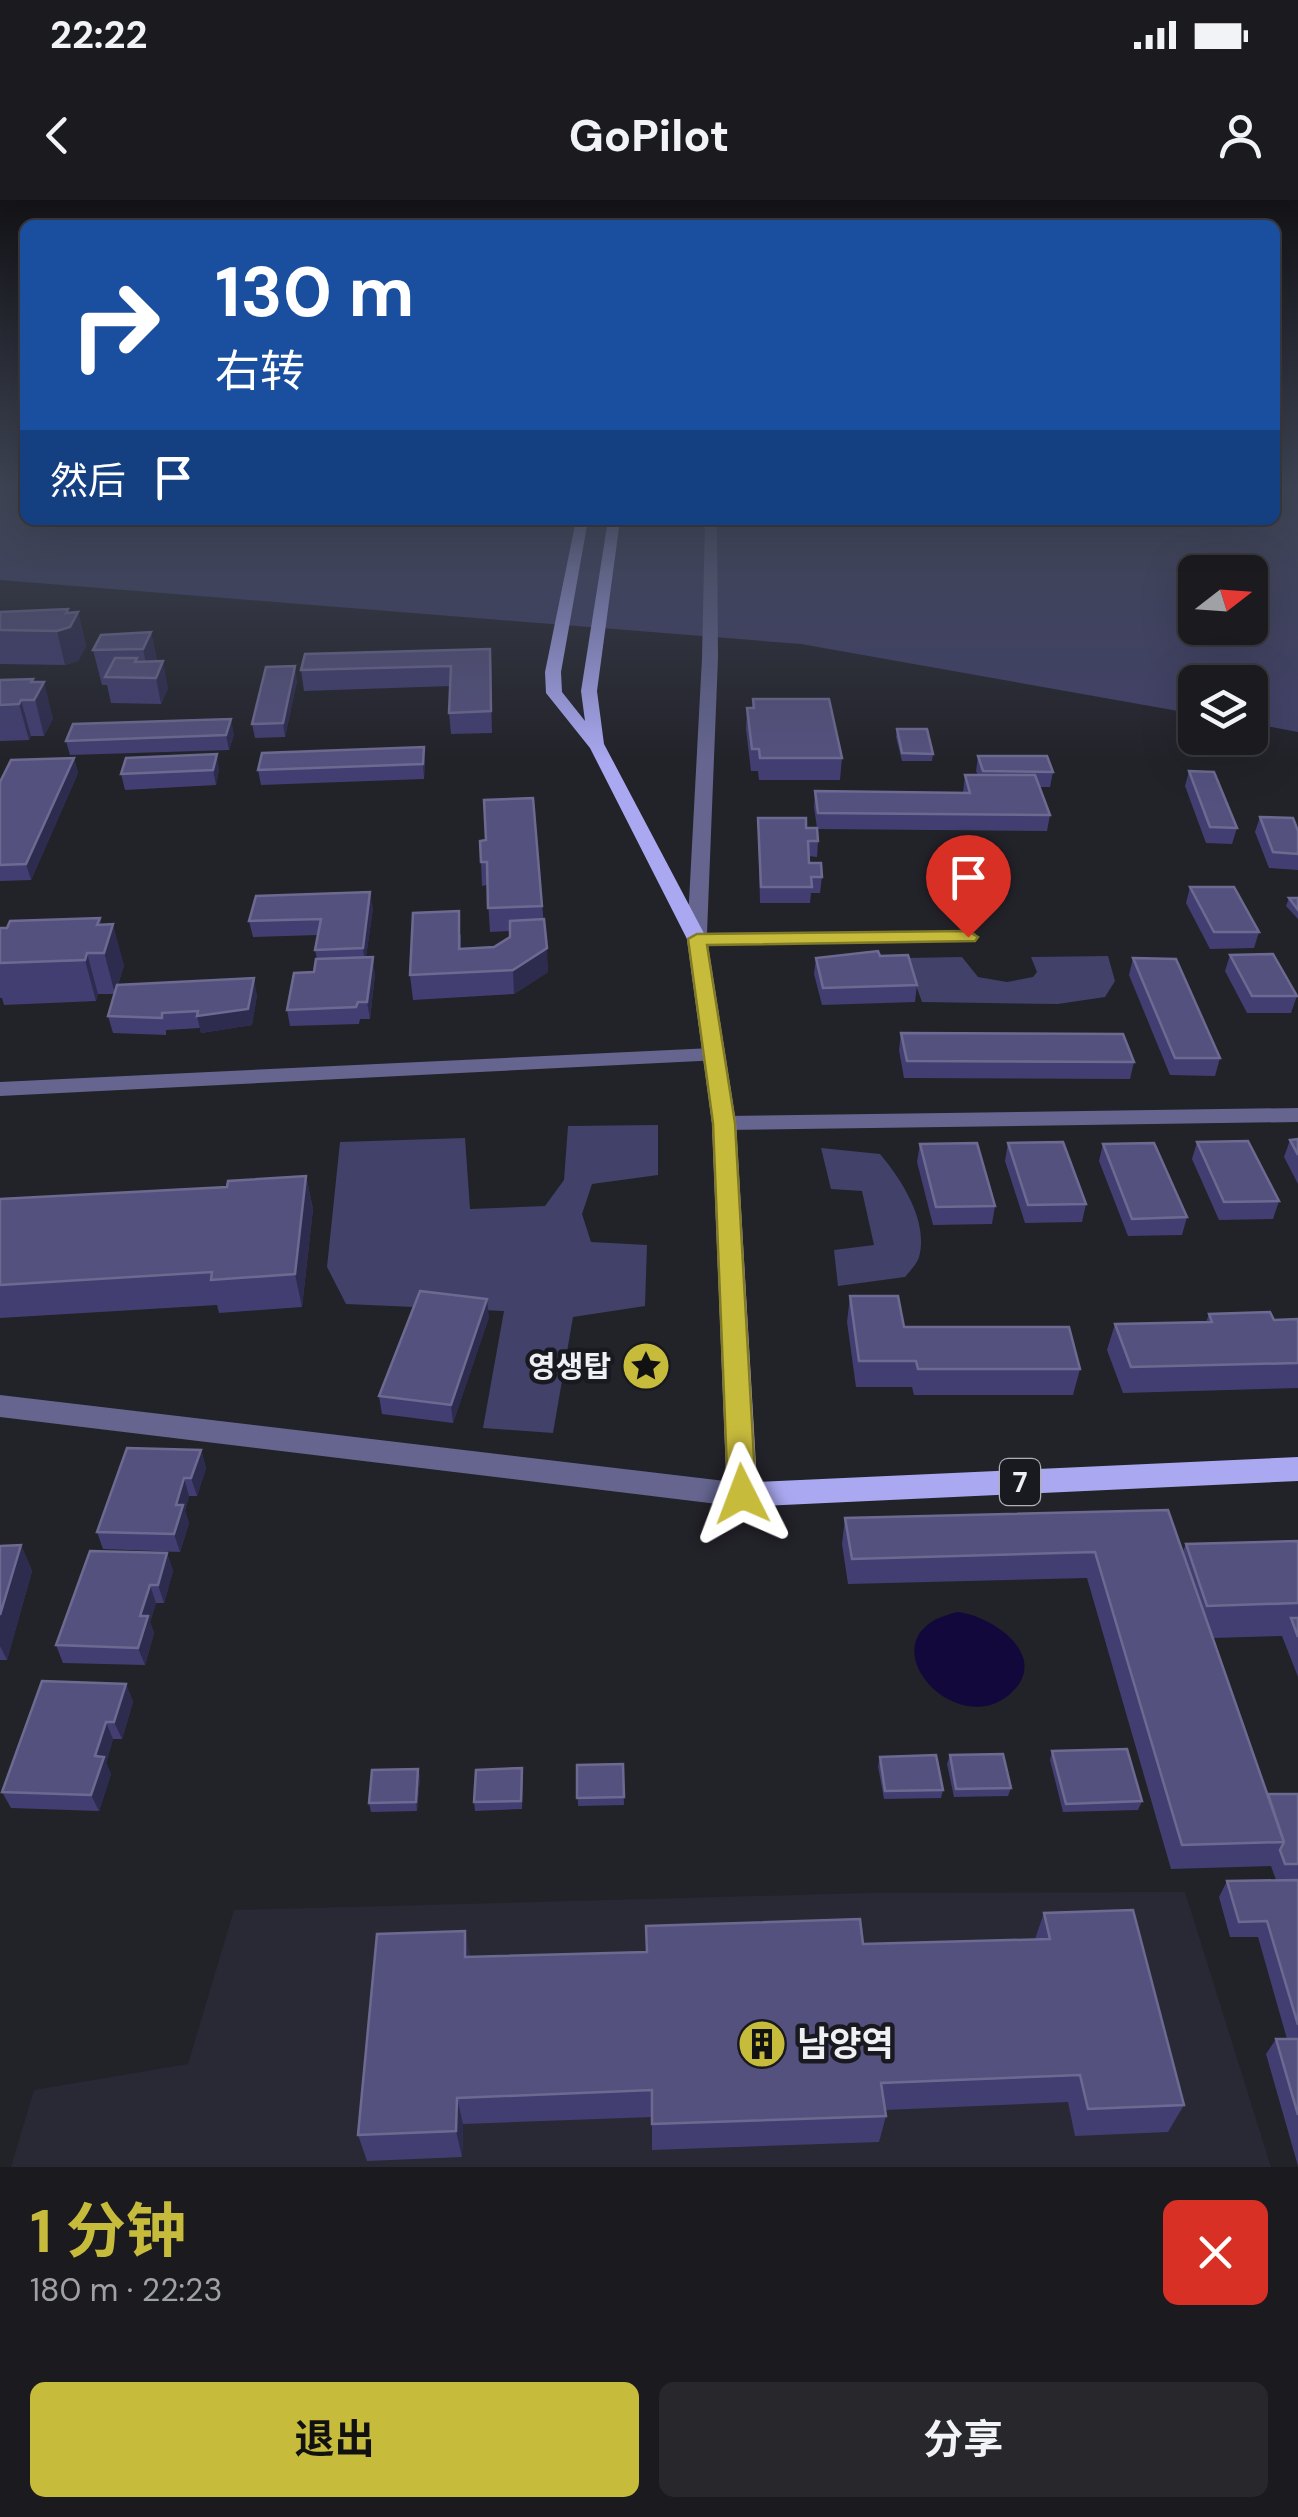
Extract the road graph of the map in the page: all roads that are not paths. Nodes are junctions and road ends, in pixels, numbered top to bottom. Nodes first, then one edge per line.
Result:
1 (571, 579) edge
2 (605, 579) edge
3 (711, 579) edge
4 (598, 747) junction
5 (968, 937) dead end
6 (697, 939) junction
7 (712, 1056) junction
8 (0, 1089) edge
9 (1298, 1115) edge
10 (724, 1123) junction
11 (0, 1406) edge
12 (1298, 1470) edge
13 (742, 1494) junction

1 - 4 main road
2 - 4 main road
3 - 6 street
4 - 6 main road
5 - 6 street
6 - 7 main road
7 - 8 street
7 - 10 main road
9 - 10 street
10 - 13 main road
11 - 13 street
12 - 13 main road, 7

